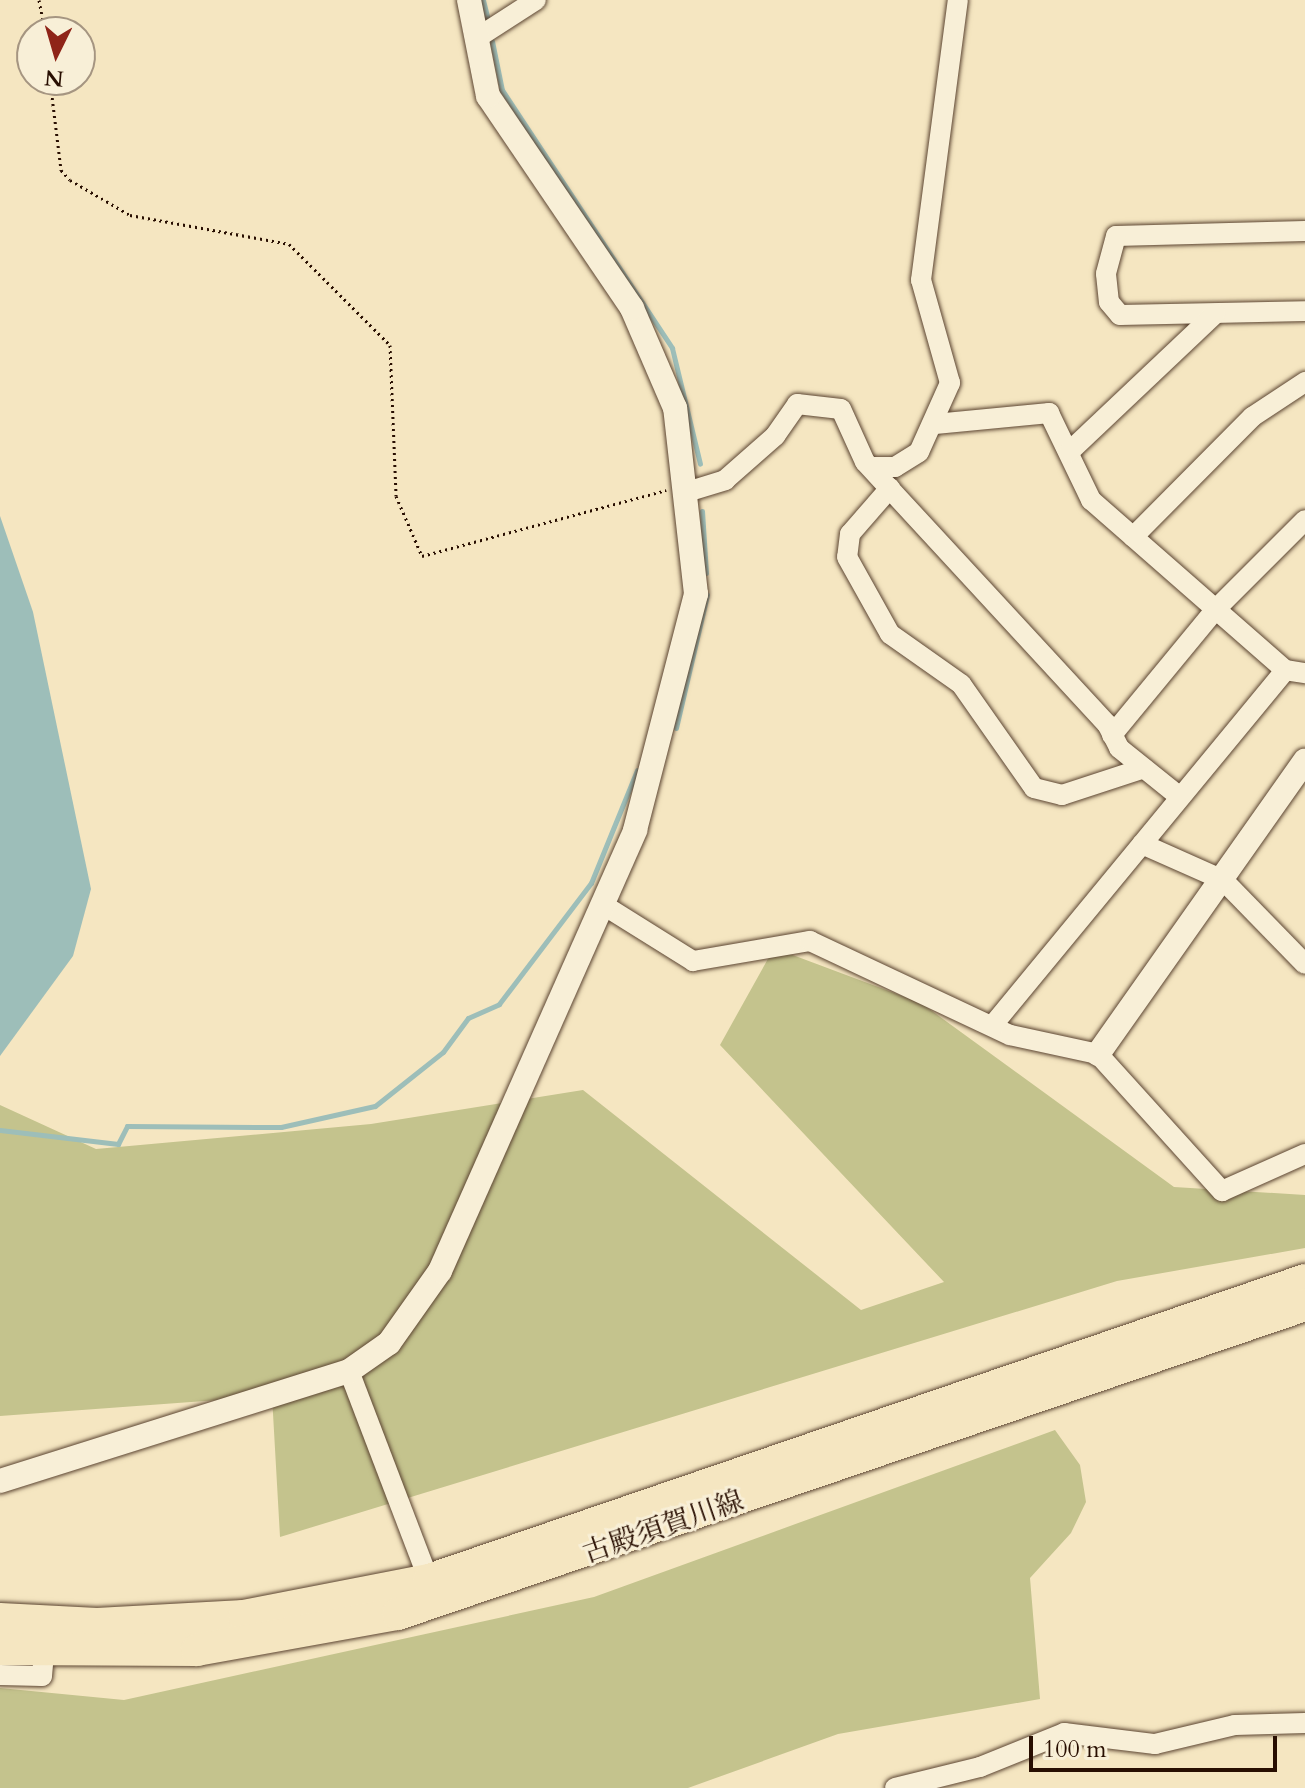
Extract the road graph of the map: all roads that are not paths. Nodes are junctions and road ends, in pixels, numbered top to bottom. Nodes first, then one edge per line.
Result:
1 (469, 0) edge
2 (536, 0) edge
3 (958, 0) edge
4 (477, 38) junction
5 (1305, 231) edge
6 (1305, 311) edge
7 (1215, 314) junction
8 (1305, 382) edge
9 (935, 424) junction
10 (1069, 452) junction
11 (871, 467) junction
12 (890, 488) junction
13 (690, 491) junction
14 (1305, 520) edge
15 (1133, 537) junction
16 (1215, 610) junction
17 (1295, 672) edge
18 (1112, 735) junction
19 (1305, 761) edge
20 (1144, 768) junction
21 (1180, 797) junction
22 (1142, 844) junction
23 (1223, 880) junction
24 (605, 906) junction
25 (1305, 964) edge
26 (992, 1026) junction
27 (1098, 1054) junction
28 (1305, 1154) edge
29 (1305, 1280) edge
30 (1305, 1305) edge
31 (349, 1371) junction
32 (0, 1481) edge
33 (429, 1580) junction
34 (0, 1619) edge
35 (0, 1649) edge
36 (44, 1652) junction
37 (0, 1675) edge
38 (1305, 1723) edge
39 (895, 1788) edge

1 - 4 street
2 - 4 street
3 - 9 street
4 - 13 street
5 - 7 street
6 - 7 street
7 - 10 street
8 - 15 street
9 - 10 street
9 - 11 street
10 - 15 street
11 - 12 street
11 - 13 street
12 - 18 street
12 - 20 street
13 - 24 street
14 - 16 street
15 - 16 street
16 - 17 street
16 - 18 street
17 - 21 street
18 - 20 street
19 - 23 street
20 - 21 street
21 - 22 street
22 - 23 street
22 - 26 street
23 - 25 street
23 - 27 street
24 - 26 street
24 - 31 street
26 - 27 street
27 - 28 street
29 - 33 main road, 古殿須賀川線
30 - 36 main road, 古殿須賀川線
31 - 32 street
31 - 33 street
33 - 34 main road, 古殿須賀川線
35 - 36 main road, 古殿須賀川線
36 - 37 street
38 - 39 street

